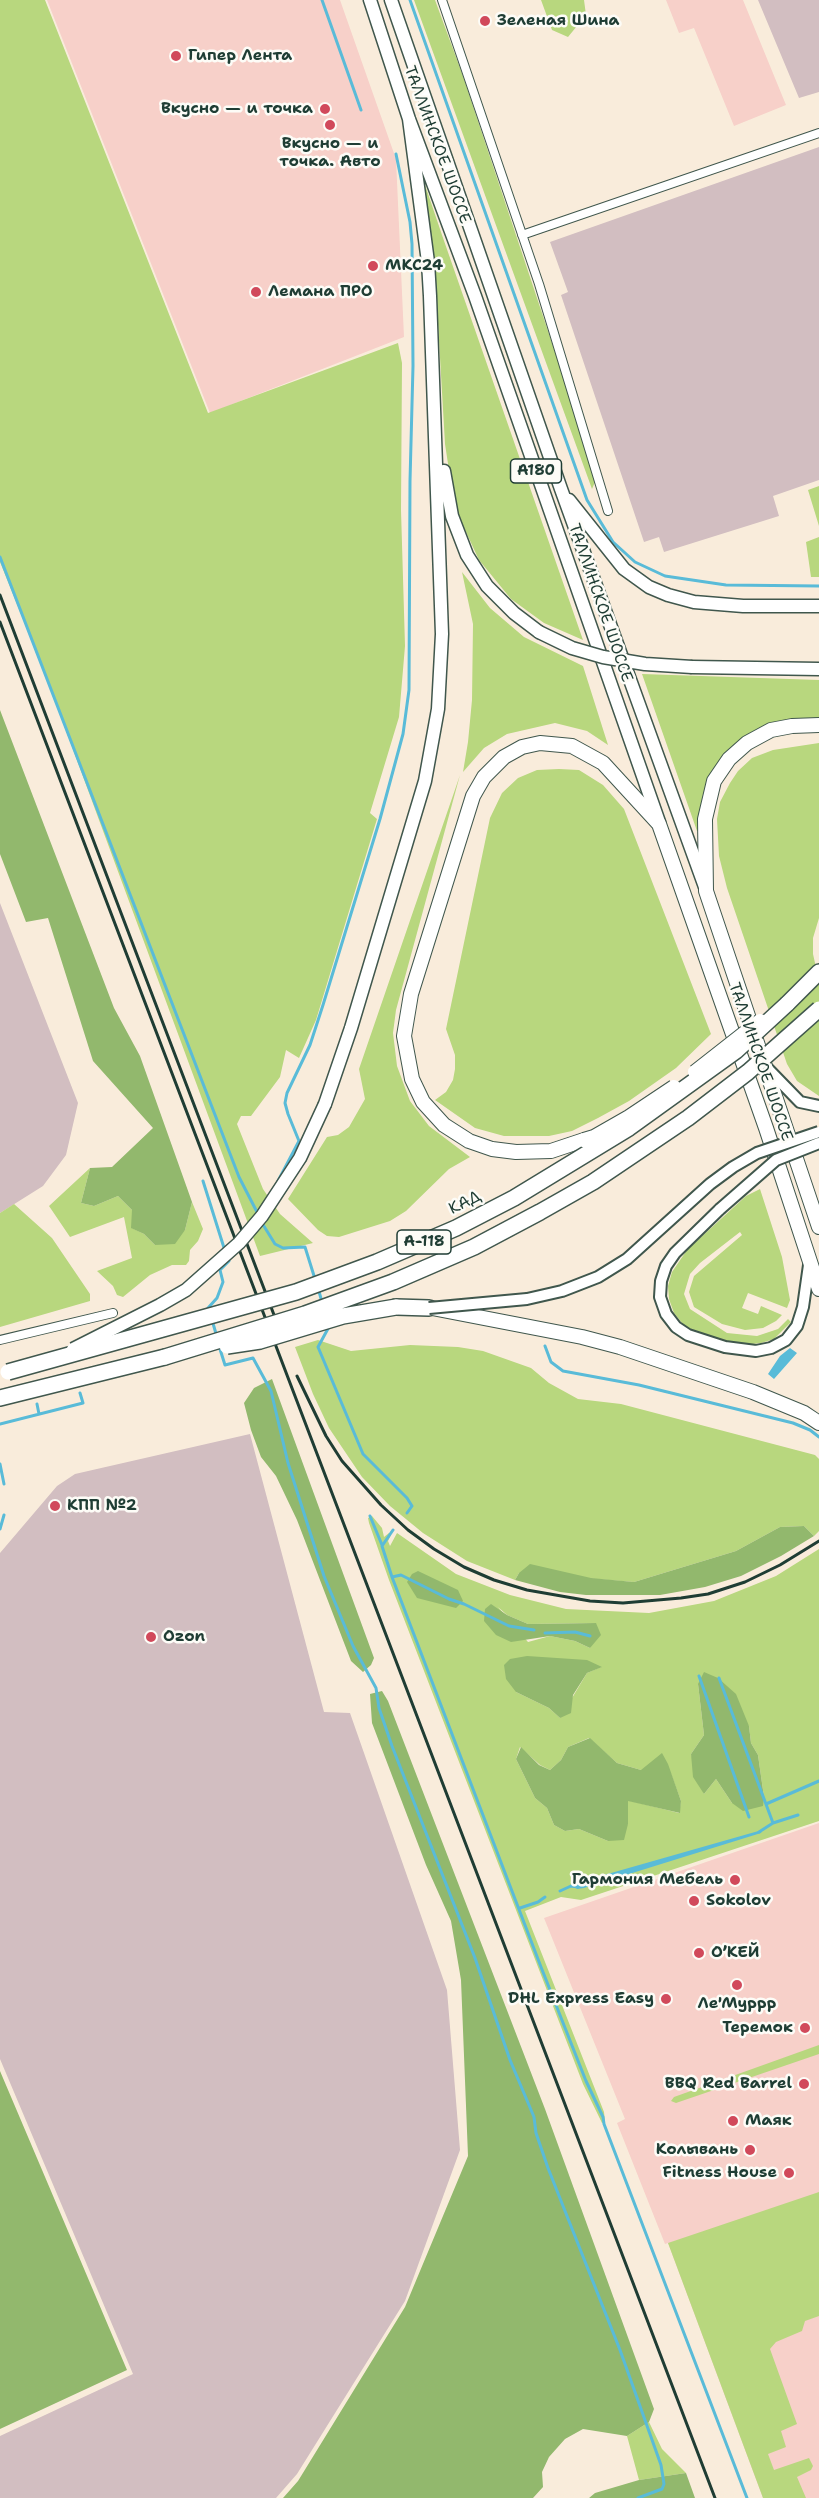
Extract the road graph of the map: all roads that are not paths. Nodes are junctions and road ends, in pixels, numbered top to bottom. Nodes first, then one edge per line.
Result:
1 (370, 0) edge
2 (391, 0) edge
3 (442, 0) edge
4 (409, 119) junction
5 (819, 133) edge
6 (522, 235) junction
7 (435, 393) junction
8 (561, 489) junction
9 (608, 511) dead end
10 (819, 606) edge
11 (819, 669) edge
12 (819, 726) edge
13 (659, 824) junction
14 (706, 891) junction
15 (819, 972) edge
16 (788, 1005) junction
17 (819, 1009) edge
18 (766, 1067) junction
19 (819, 1106) edge
20 (819, 1132) edge
21 (819, 1143) edge
22 (819, 1227) edge
23 (810, 1262) junction
24 (819, 1289) edge
25 (429, 1308) junction
26 (113, 1313) dead end
27 (0, 1340) edge
28 (165, 1357) junction
29 (4, 1373) edge
30 (0, 1398) edge
31 (819, 1424) edge

1 - 4 main road, ТАЛЛИНСКОЕ ШОССЕ
2 - 8 main road, ТАЛЛИНСКОЕ ШОССЕ
3 - 6 street
4 - 7 main road
4 - 13 main road, ТАЛЛИНСКОЕ ШОССЕ / A180
5 - 6 street
6 - 9 street
7 - 11 main road, bridge
7 - 29 main road, bridge
8 - 10 main road
8 - 14 main road, ТАЛЛИНСКОЕ ШОССЕ
12 - 14 highway
13 - 16 highway, bridge
13 - 23 highway, ТАЛЛИНСКОЕ ШОССЕ
14 - 18 highway, ТАЛЛИНСКОЕ ШОССЕ
15 - 16 highway, КАД / А-118
16 - 29 highway, КАД / А-118, bridge
17 - 28 highway, А-118, bridge
18 - 19 main road
18 - 22 highway, ТАЛЛИНСКОЕ ШОССЕ
20 - 25 main road, bridge
21 - 23 main road, bridge
23 - 24 highway, ТАЛЛИНСКОЕ ШОССЕ
25 - 28 highway, bridge
25 - 31 highway, bridge
26 - 27 street
28 - 30 highway, А-118

